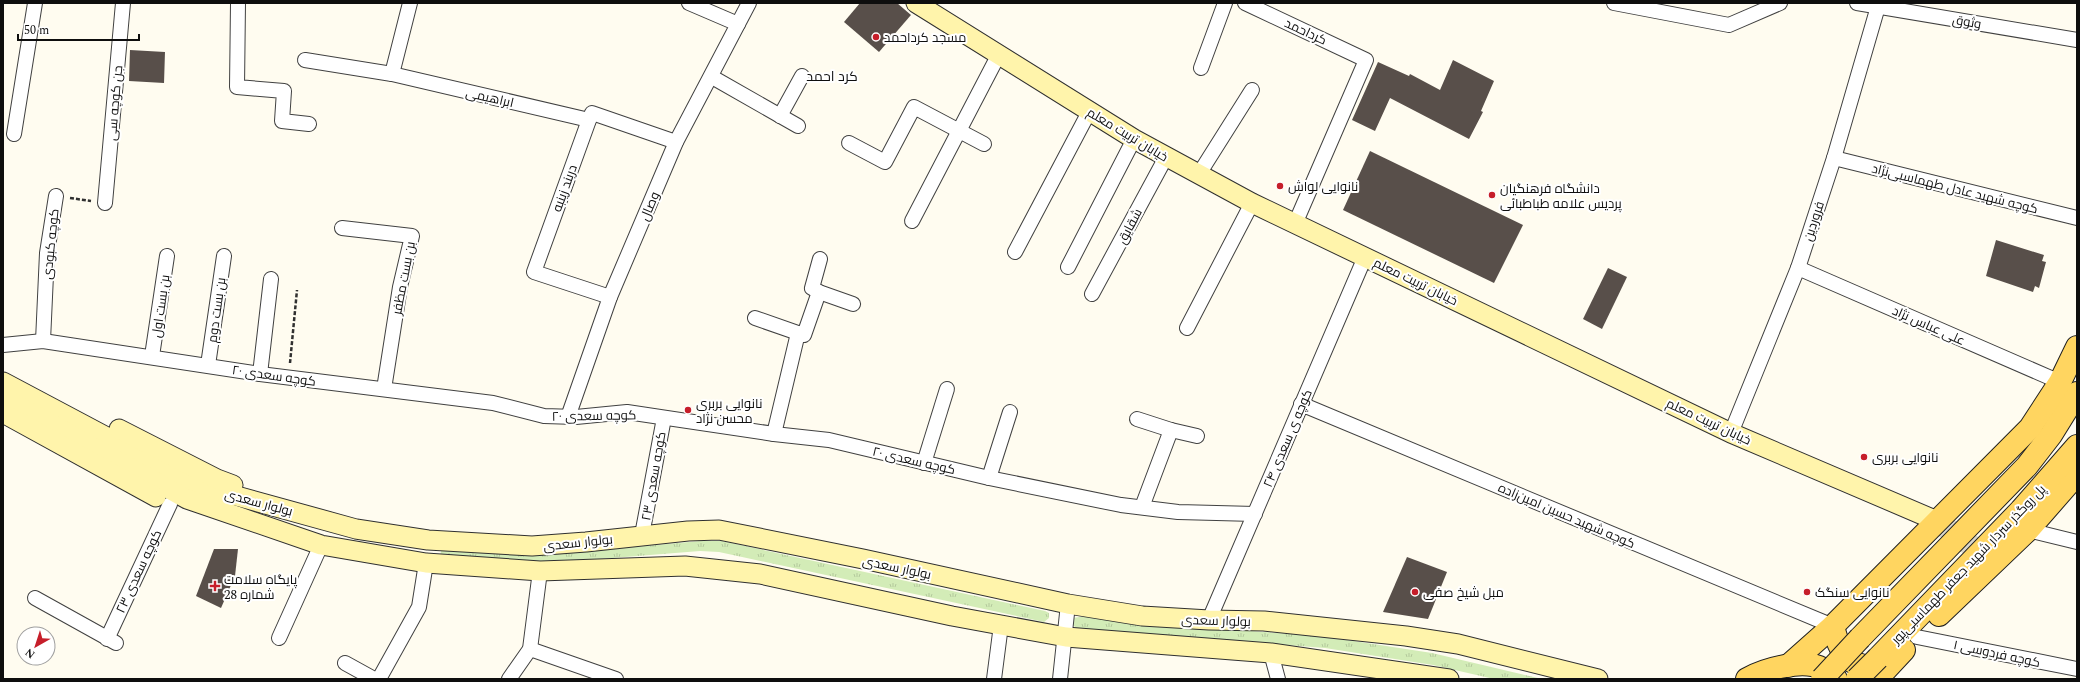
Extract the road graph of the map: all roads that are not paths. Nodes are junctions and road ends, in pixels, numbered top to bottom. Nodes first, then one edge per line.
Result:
1 (35, 3) edge
2 (123, 3) edge
3 (238, 3) edge
4 (410, 3) edge
5 (689, 3) edge
6 (749, 3) edge
7 (916, 3) edge
8 (1224, 3) edge
9 (1246, 3) edge
10 (1614, 3) edge
11 (1780, 3) edge
12 (1857, 3) edge
13 (1879, 4) edge
14 (738, 24) junction
15 (2077, 40) edge
16 (998, 56) junction
17 (305, 60) dead end
18 (1201, 68) dead end
19 (392, 74) junction
20 (802, 76) dead end
21 (712, 77) junction
22 (1252, 90) dead end
23 (1089, 112) junction
24 (780, 116) junction
25 (589, 120) junction
26 (309, 124) dead end
27 (798, 126) dead end
28 (959, 130) junction
29 (14, 134) dead end
30 (1134, 139) junction
31 (676, 142) junction
32 (849, 143) dead end
33 (984, 144) dead end
34 (1166, 157) junction
35 (1834, 158) junction
36 (1199, 174) junction
37 (56, 196) road end
38 (105, 203) road end
39 (1252, 203) junction
40 (2077, 218) edge
41 (912, 221) dead end
42 (1295, 224) junction
43 (342, 228) dead end
44 (1015, 252) dead end
45 (167, 256) dead end
46 (224, 256) dead end
47 (1365, 256) junction
48 (820, 259) dead end
49 (1068, 266) dead end
50 (1798, 268) junction
51 (271, 280) dead end
52 (819, 292) junction
53 (1092, 294) dead end
54 (610, 296) junction
55 (853, 304) dead end
56 (755, 318) dead end
57 (1187, 328) dead end
58 (798, 333) junction
59 (43, 341) junction
60 (3, 344) edge
61 (2077, 347) edge
62 (152, 356) junction
63 (208, 365) junction
64 (3, 369) edge
65 (260, 374) junction
66 (3, 382) edge
67 (2068, 388) edge
68 (384, 389) junction
69 (947, 389) dead end
70 (3, 397) edge
71 (1302, 404) junction
72 (1010, 412) dead end
73 (3, 413) edge
74 (568, 417) junction
75 (664, 418) junction
76 (1137, 420) dead end
77 (1171, 430) junction
78 (1731, 433) junction
79 (774, 434) junction
80 (1197, 436) dead end
81 (2077, 446) edge
82 (924, 463) junction
83 (2077, 474) edge
84 (989, 478) junction
85 (185, 496) junction
86 (1142, 507) junction
87 (289, 510) junction
88 (1255, 514) junction
89 (1937, 521) junction
90 (2028, 530) junction
91 (642, 535) junction
92 (428, 540) junction
93 (2077, 542) edge
94 (321, 545) junction
95 (426, 563) junction
96 (540, 571) junction
97 (35, 598) dead end
98 (1068, 604) junction
99 (1210, 620) junction
100 (1001, 625) junction
101 (1833, 626) junction
102 (1917, 636) junction
103 (1066, 637) junction
104 (279, 638) dead end
105 (530, 649) junction
106 (1271, 653) junction
107 (345, 663) dead end
108 (1788, 666) junction
109 (1880, 668) edge
110 (2077, 670) edge
111 (374, 679) edge
112 (379, 679) edge
113 (509, 679) edge
114 (616, 679) edge
115 (994, 679) edge
116 (1060, 679) edge
117 (1278, 679) edge
118 (1448, 679) edge
119 (1598, 679) edge
120 (1747, 679) edge
121 (1822, 679) edge
122 (1836, 679) edge
123 (1857, 679) edge

1 - 29 street
2 - 38 street, جن کوچه سی
3 - 26 street
4 - 19 street
5 - 14 street
6 - 14 street, وصال
7 - 16 main road, خیابان تربیت معلم
8 - 18 street
9 - 42 street, کرداحمد
10 - 11 street
12 - 13 street, وثوق
13 - 15 street, وثوق
13 - 35 street, فروردین
14 - 21 street, وصال
16 - 23 main road, خیابان تربیت معلم
16 - 28 street
17 - 19 street, ابراهیمی
19 - 25 street, ابراهیمی
20 - 24 street
21 - 24 street
21 - 31 street, وصال
22 - 36 street
23 - 30 main road, خیابان تربیت معلم
23 - 44 street
24 - 27 street
25 - 31 street
25 - 54 street, دربند زینبه
28 - 32 street
28 - 33 street
28 - 41 street
30 - 34 main road, خیابان تربیت معلم
30 - 49 street
31 - 54 street, وصال
34 - 36 main road, خیابان تربیت معلم
34 - 53 street, شقایق
35 - 40 street, کوچه شهید عادل طهماسبی‌نژاد
35 - 50 street, فروردین
36 - 39 main road, خیابان تربیت معلم
37 - 59 street, کوچه کبودی
39 - 42 main road, خیابان تربیت معلم
39 - 57 street
42 - 47 main road, خیابان تربیت معلم
43 - 68 street, بن بست مظفر
45 - 62 street, بن بست اول
46 - 63 street, بن بست دوم
47 - 71 street, کوچه ی سعدی ۲۴
47 - 78 main road, خیابان تربیت معلم
48 - 52 street
50 - 67 street, علی عباس نژاد
50 - 78 street, فروردین
51 - 65 street
52 - 55 street
52 - 58 street
54 - 74 street, وصال
56 - 58 street
58 - 79 street
59 - 60 street, کوچه سعدی ۲۰
59 - 62 street, کوچه سعدی ۲۰
61 - 67 main road
62 - 63 street, کوچه سعدی ۲۰
63 - 65 street, کوچه سعدی ۲۰
64 - 87 main road
65 - 68 street, کوچه سعدی ۲۰
66 - 85 main road
67 - 89 main road
67 - 121 main road, پل روگذر سردار شهید جعفر طهماسبی‌پور, bridge
68 - 74 street, کوچه سعدی ۲۰
69 - 82 street
70 - 85 main road
71 - 88 street, کوچه ی سعدی ۲۴
71 - 101 street, کوچه شهید حسین امین‌زاده
72 - 84 street
73 - 85 main road
74 - 75 street, کوچه سعدی ۲۰
75 - 79 street, کوچه سعدی ۲۰
75 - 91 street, کوچه سعدی ۲۳
76 - 77 street
77 - 80 street
77 - 86 street
78 - 89 main road, خیابان تربیت معلم
79 - 82 street, کوچه سعدی ۲۰
81 - 109 main road, پل روگذر سردار شهید جعفر طهماسبی‌پور
82 - 84 street, کوچه سعدی ۲۰
83 - 90 main road
84 - 86 street, کوچه سعدی ۲۰
85 - 87 main road, بولوار سعدی
85 - 94 main road, بولوار سعدی
85 - 97 street, کوچه سعدی ۲۳
86 - 88 street, کوچه سعدی ۲۰
87 - 92 main road, بولوار سعدی
88 - 99 street, کوچه ی سعدی ۲۴
89 - 101 main road
90 - 93 street
90 - 102 main road
91 - 92 main road, بولوار سعدی
91 - 98 main road, بولوار سعدی
92 - 95 main road
94 - 95 main road, بولوار سعدی
94 - 104 street
95 - 96 main road, بولوار سعدی
95 - 112 street
96 - 100 main road, بولوار سعدی
96 - 105 street
98 - 99 main road, بولوار سعدی
98 - 103 street
99 - 119 main road, بولوار سعدی
100 - 103 main road, بولوار سعدی
100 - 115 street
101 - 108 main road
101 - 109 main road
102 - 109 main road
102 - 110 street, کوچه فردوسی ۱
103 - 106 main road, بولوار سعدی
103 - 116 street
105 - 113 street
105 - 114 street
106 - 117 street
106 - 118 main road, بولوار سعدی
107 - 111 street
108 - 120 main road
108 - 122 main road
109 - 123 main road, پل روگذر سردار شهید جعفر طهماسبی‌پور, bridge

